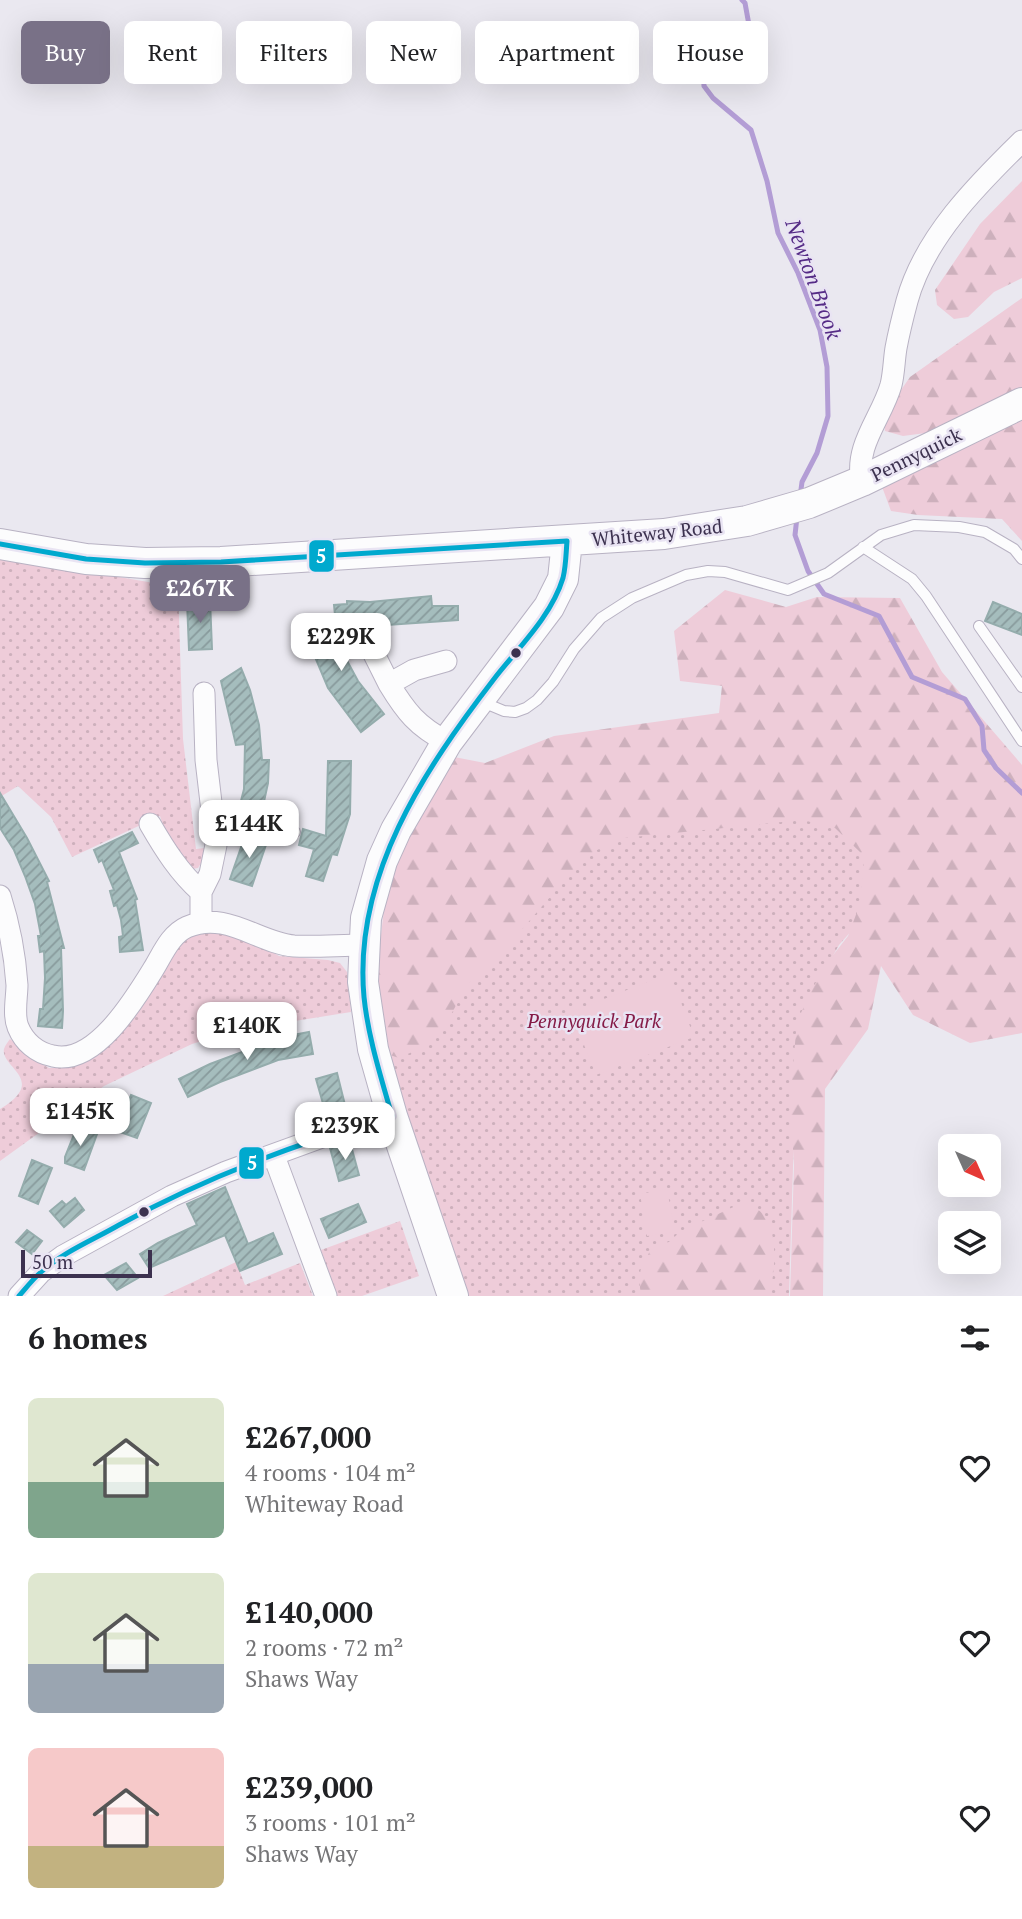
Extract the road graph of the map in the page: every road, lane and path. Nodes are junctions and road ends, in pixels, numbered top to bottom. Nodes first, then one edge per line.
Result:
1 (1022, 141) edge
2 (1022, 403) edge
3 (862, 481) junction
4 (809, 503) joint
5 (567, 541) junction
6 (0, 544) edge
7 (863, 547) junction
8 (1022, 559) edge
9 (979, 626) dead end
10 (373, 652) dead end
11 (446, 661) dead end
12 (389, 684) junction
13 (1022, 687) edge
14 (204, 693) dead end
15 (478, 700) junction
16 (1022, 741) edge
17 (446, 742) junction
18 (150, 824) dead end
19 (214, 830) junction
20 (295, 832) dead end
21 (201, 892) junction
22 (0, 896) edge
23 (201, 923) junction
24 (363, 945) junction
25 (8, 1028) edge
26 (392, 1116) junction
27 (274, 1156) junction
28 (19, 1296) edge
29 (326, 1296) edge
30 (453, 1296) edge

1 - 3 street
2 - 3 street, Pennyquick
3 - 4 street, Pennyquick
4 - 5 street, Whiteway Road
5 - 6 street, Whiteway Road
5 - 15 street
7 - 8 lane
7 - 15 lane
7 - 16 lane
9 - 13 lane
10 - 12 street
11 - 12 street
12 - 17 street
14 - 19 street
15 - 17 street
17 - 24 street
18 - 21 street
19 - 20 lane
19 - 21 street
21 - 23 street
22 - 25 street
23 - 24 street
23 - 25 street
24 - 26 street
26 - 27 street
26 - 30 street
27 - 28 street
27 - 29 street

